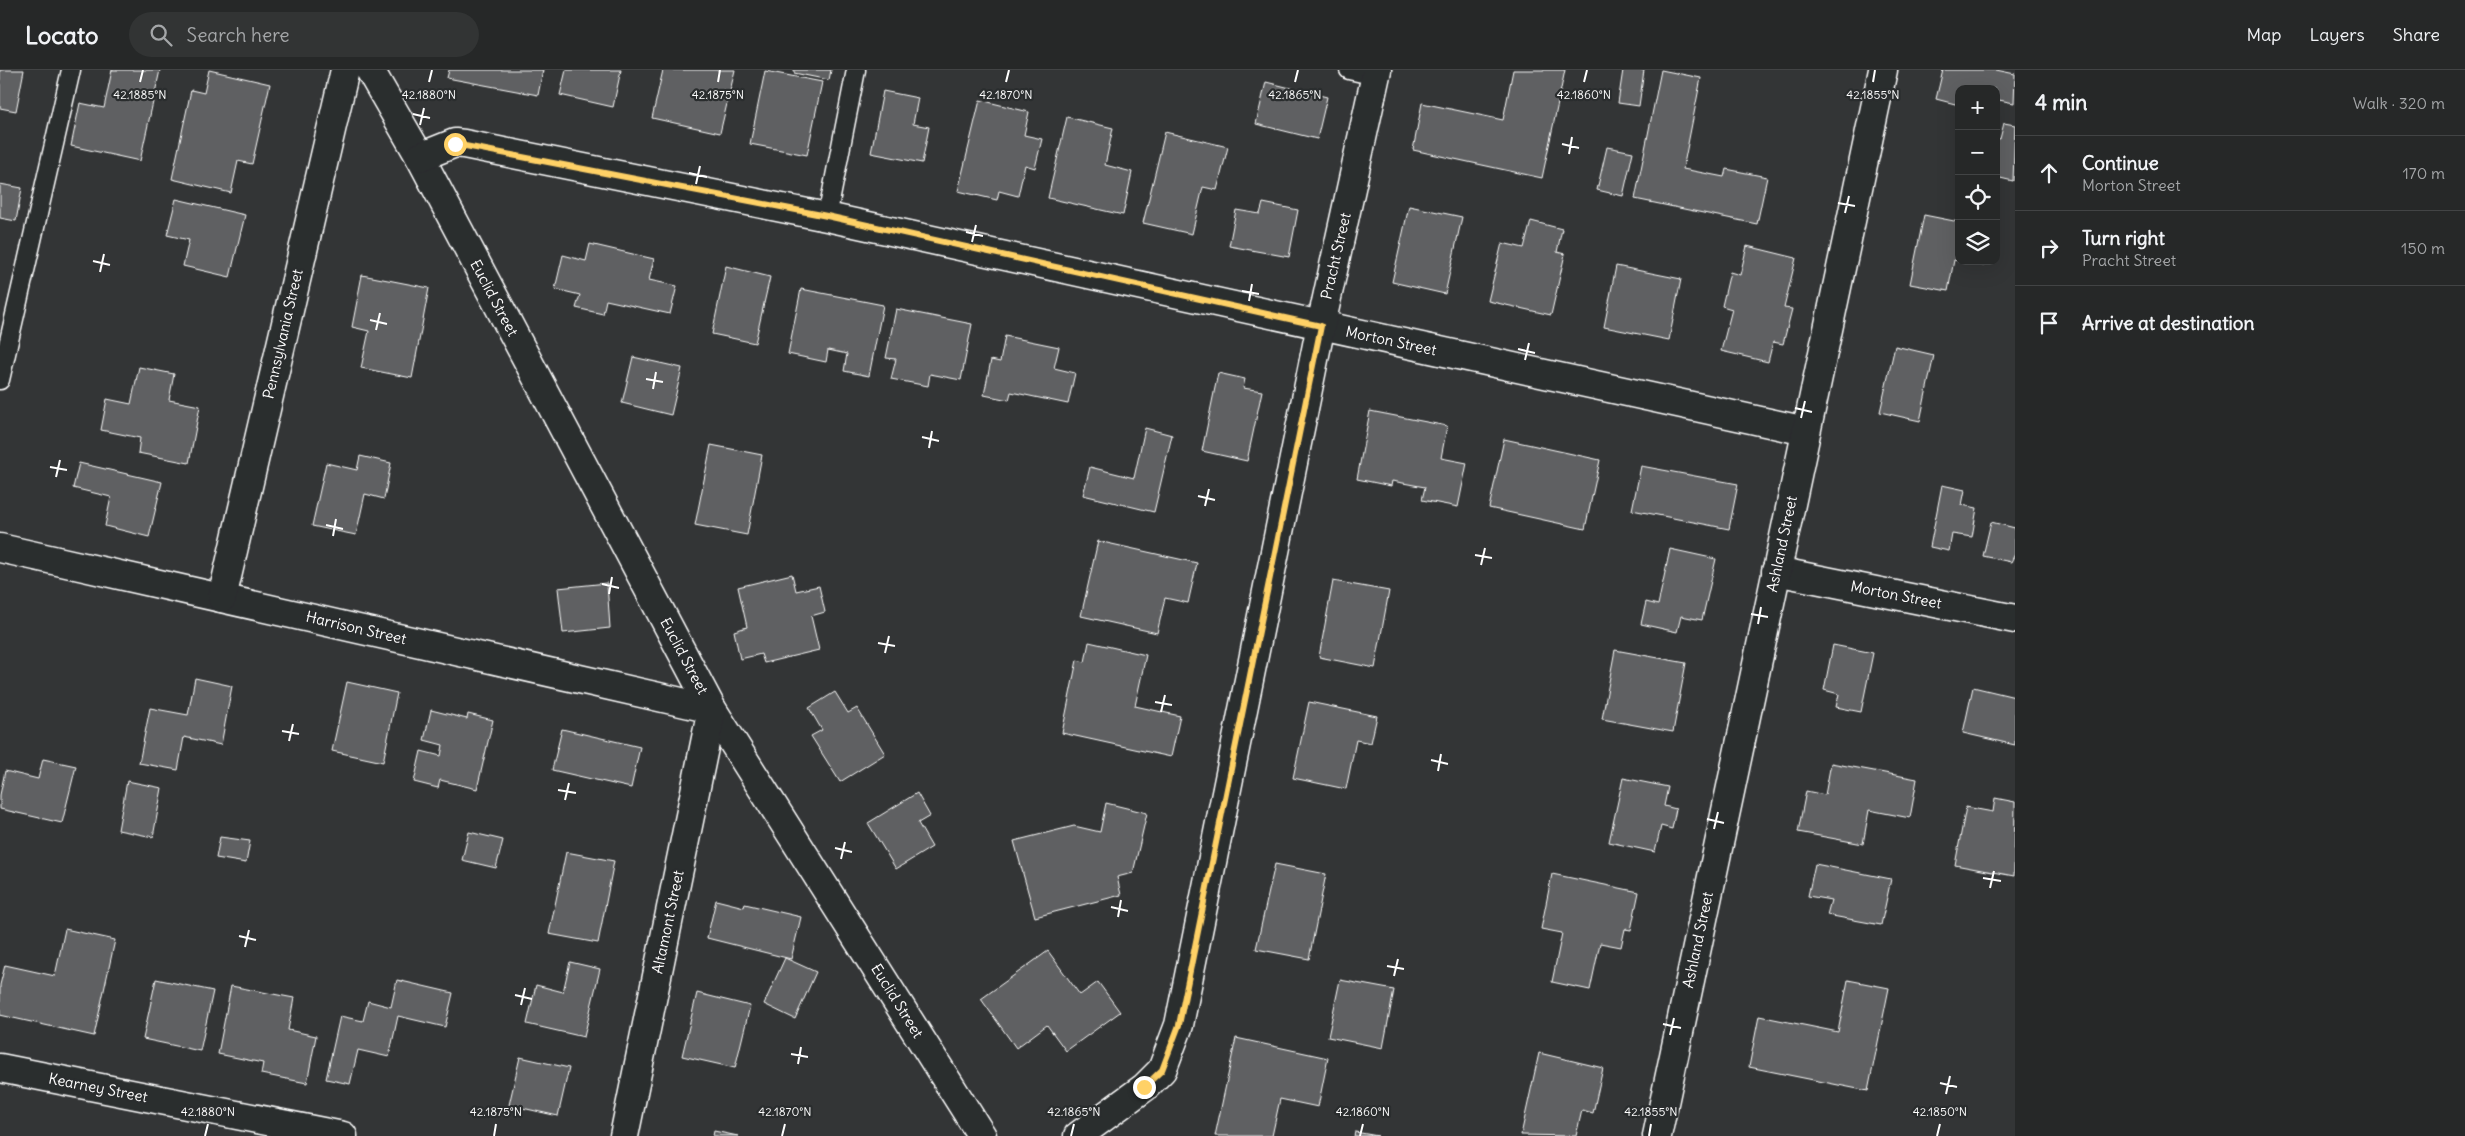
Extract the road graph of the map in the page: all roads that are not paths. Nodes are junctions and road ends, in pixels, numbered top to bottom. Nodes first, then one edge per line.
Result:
1 (71, 70) edge
2 (345, 70) edge
3 (370, 70) edge
4 (856, 70) edge
5 (1349, 70) edge
6 (1883, 70) edge
7 (1377, 73) edge
8 (420, 157) junction
9 (827, 216) junction
10 (1321, 326) junction
11 (0, 380) edge
12 (1806, 431) junction
13 (0, 548) edge
14 (1776, 571) junction
15 (222, 598) junction
16 (2015, 619) edge
17 (712, 709) junction
18 (0, 1068) edge
19 (343, 1136) edge
20 (624, 1136) edge
21 (982, 1136) edge
22 (1078, 1136) edge
23 (1657, 1136) edge

1 - 11 lane
2 - 15 street, Pennsylvania Street
3 - 8 street, Euclid Street
4 - 9 lane
5 - 7 lane
6 - 12 street, Ashland Street
7 - 10 street, Pracht Street
8 - 9 street, Morton Street
8 - 17 street, Euclid Street
9 - 10 street, Morton Street
10 - 12 street, Morton Street
10 - 22 street, Pracht Street
12 - 14 street, Ashland Street
13 - 15 street, Harrison Street
14 - 16 street, Morton Street
14 - 23 street, Ashland Street
15 - 17 street, Harrison Street
17 - 20 street, Altamont Street
17 - 21 street, Euclid Street
18 - 19 street, Kearney Street

